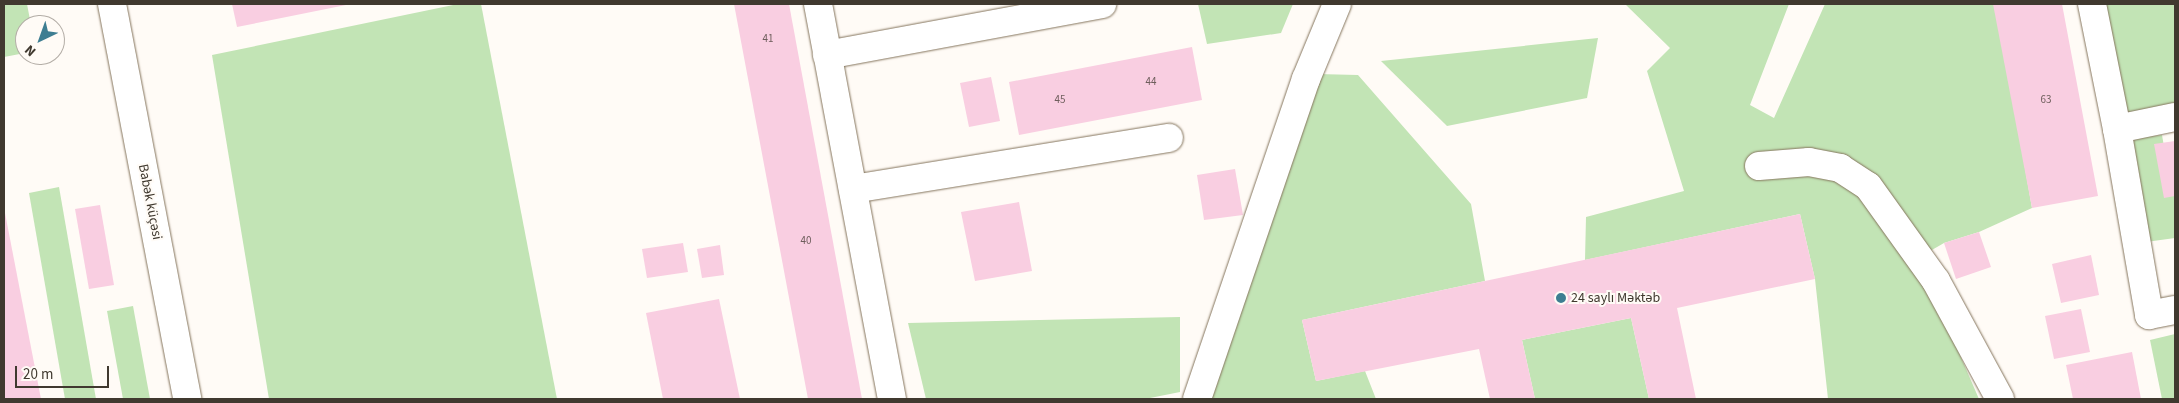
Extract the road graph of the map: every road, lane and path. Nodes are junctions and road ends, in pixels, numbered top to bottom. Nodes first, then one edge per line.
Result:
1 (112, 4) edge
2 (818, 4) edge
3 (1102, 4) edge
4 (1337, 4) edge
5 (2092, 4) edge
6 (827, 54) junction
7 (2175, 117) edge
8 (2116, 129) junction
9 (1169, 138) dead end
10 (1759, 166) dead end
11 (853, 189) junction
12 (2175, 310) edge
13 (187, 399) edge
14 (892, 399) edge
15 (1197, 399) edge
16 (2000, 399) edge

1 - 13 street, Babək küçəsi
2 - 6 street
3 - 6 street
4 - 15 street
5 - 8 street
6 - 11 street
7 - 8 street
8 - 12 street
9 - 11 street
10 - 16 street
11 - 14 street

